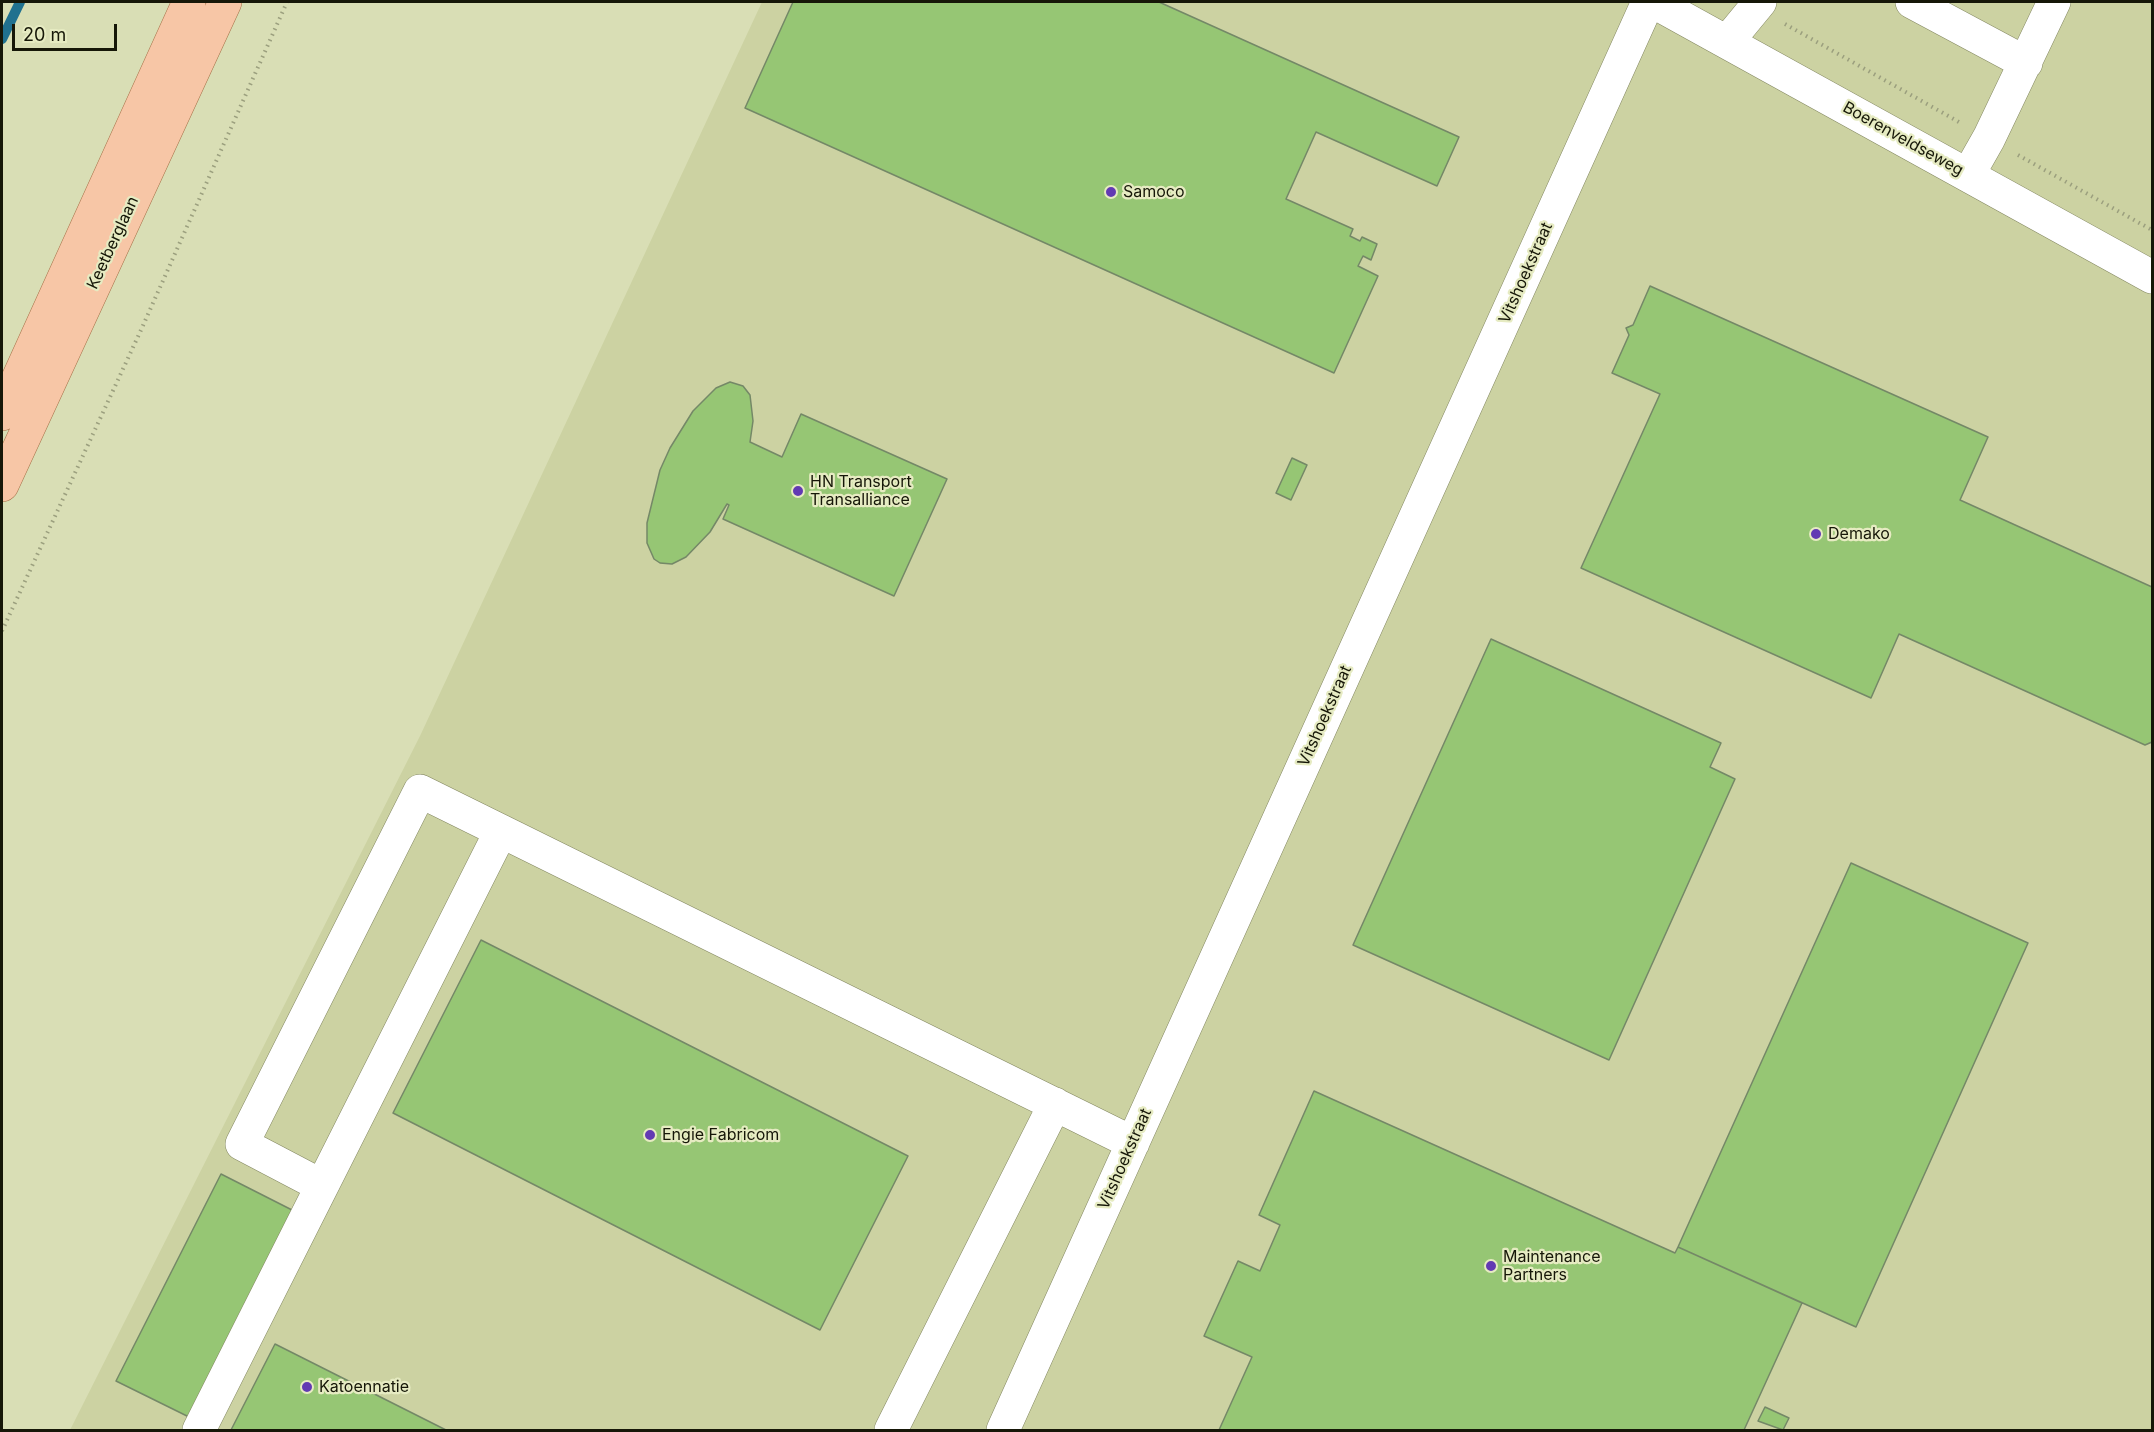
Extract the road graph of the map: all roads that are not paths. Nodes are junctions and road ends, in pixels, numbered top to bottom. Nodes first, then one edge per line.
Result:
1 (189, 2) edge
2 (225, 2) edge
3 (1648, 2) edge
4 (1654, 2) edge
5 (1912, 2) edge
6 (2054, 2) edge
7 (1758, 5) edge
8 (1727, 42) junction
9 (2026, 63) junction
10 (1968, 175) junction
11 (2152, 277) edge
12 (2, 414) edge
13 (2, 485) edge
14 (501, 831) junction
15 (1055, 1104) junction
16 (1133, 1143) junction
17 (322, 1186) junction
18 (199, 1431) edge
19 (891, 1431) edge
20 (1003, 1431) edge

1 - 12 main road, Keetberglaan
2 - 13 main road, Keetberglaan
3 - 16 street, Vitshoekstraat
4 - 8 street, Boerenveldseweg
5 - 9 street
6 - 9 street
7 - 8 street
8 - 10 street, Boerenveldseweg
9 - 10 street
10 - 11 street, Boerenveldseweg
14 - 15 street
14 - 17 street
14 - 17 street
15 - 16 street
15 - 19 street
16 - 20 street, Vitshoekstraat
17 - 18 street

